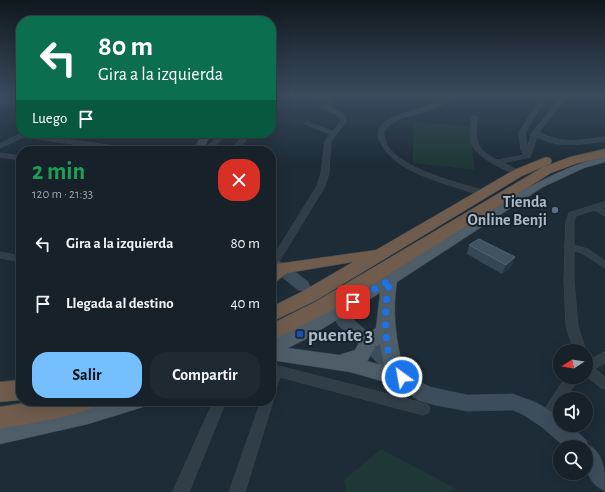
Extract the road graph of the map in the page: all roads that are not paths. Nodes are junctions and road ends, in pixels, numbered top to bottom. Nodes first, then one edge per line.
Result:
1 (344, 117) edge
2 (401, 117) edge
3 (474, 117) dead end
4 (532, 117) edge
5 (548, 117) edge
6 (306, 124) dead end
7 (333, 133) junction
8 (535, 133) junction
9 (17, 138) edge
10 (50, 138) edge
11 (219, 138) edge
12 (245, 138) edge
13 (605, 139) edge
14 (605, 144) edge
15 (0, 146) edge
16 (100, 146) edge
17 (208, 146) edge
18 (237, 146) edge
19 (605, 153) edge
20 (0, 155) edge
21 (528, 156) junction
22 (16, 157) edge
23 (605, 158) edge
24 (497, 162) junction
25 (518, 172) junction
26 (482, 193) junction
27 (605, 204) edge
28 (594, 207) junction
29 (605, 214) edge
30 (568, 246) junction
31 (383, 253) junction
32 (0, 255) edge
33 (16, 258) edge
34 (276, 265) edge
35 (605, 265) edge
36 (276, 268) edge
37 (276, 269) edge
38 (390, 280) junction
39 (303, 286) dead end
40 (276, 312) edge
41 (344, 321) dead end
42 (386, 322) junction
43 (276, 330) edge
44 (368, 342) junction
45 (578, 344) edge
46 (276, 346) edge
47 (276, 354) edge
48 (605, 357) edge
49 (330, 361) junction
50 (593, 364) edge
51 (394, 368) junction
52 (276, 371) edge
53 (593, 374) edge
54 (568, 384) edge
55 (605, 384) edge
56 (410, 385) junction
57 (65, 406) edge
58 (119, 406) edge
59 (218, 406) edge
60 (265, 406) edge
61 (423, 409) dead end
62 (0, 418) edge
63 (546, 419) junction
64 (0, 434) edge
65 (571, 440) edge
66 (593, 464) edge
67 (605, 480) edge
68 (181, 492) edge
69 (237, 492) edge

1 - 7 street
2 - 26 street
3 - 24 street
4 - 21 street
5 - 8 street
6 - 7 street
7 - 34 street
8 - 13 street
8 - 21 street
9 - 15 street
10 - 16 street
11 - 17 street
12 - 18 street
14 - 25 highway
19 - 43 highway
20 - 22 street
21 - 24 street
23 - 38 main road
24 - 25 street
25 - 26 highway
26 - 31 highway
27 - 28 street
28 - 29 street
28 - 30 street
30 - 35 street
30 - 45 street
31 - 36 highway
31 - 40 highway
32 - 33 street
37 - 39 main road
38 - 42 main road
38 - 46 main road
41 - 44 main road
42 - 44 main road
42 - 51 main road
44 - 49 main road
44 - 51 main road
47 - 49 main road
48 - 50 street
49 - 56 main road
51 - 56 main road
52 - 61 street
53 - 55 street
54 - 63 street
56 - 63 main road
57 - 62 highway
58 - 64 main road
59 - 68 street
60 - 69 street
63 - 65 main road
66 - 67 main road

